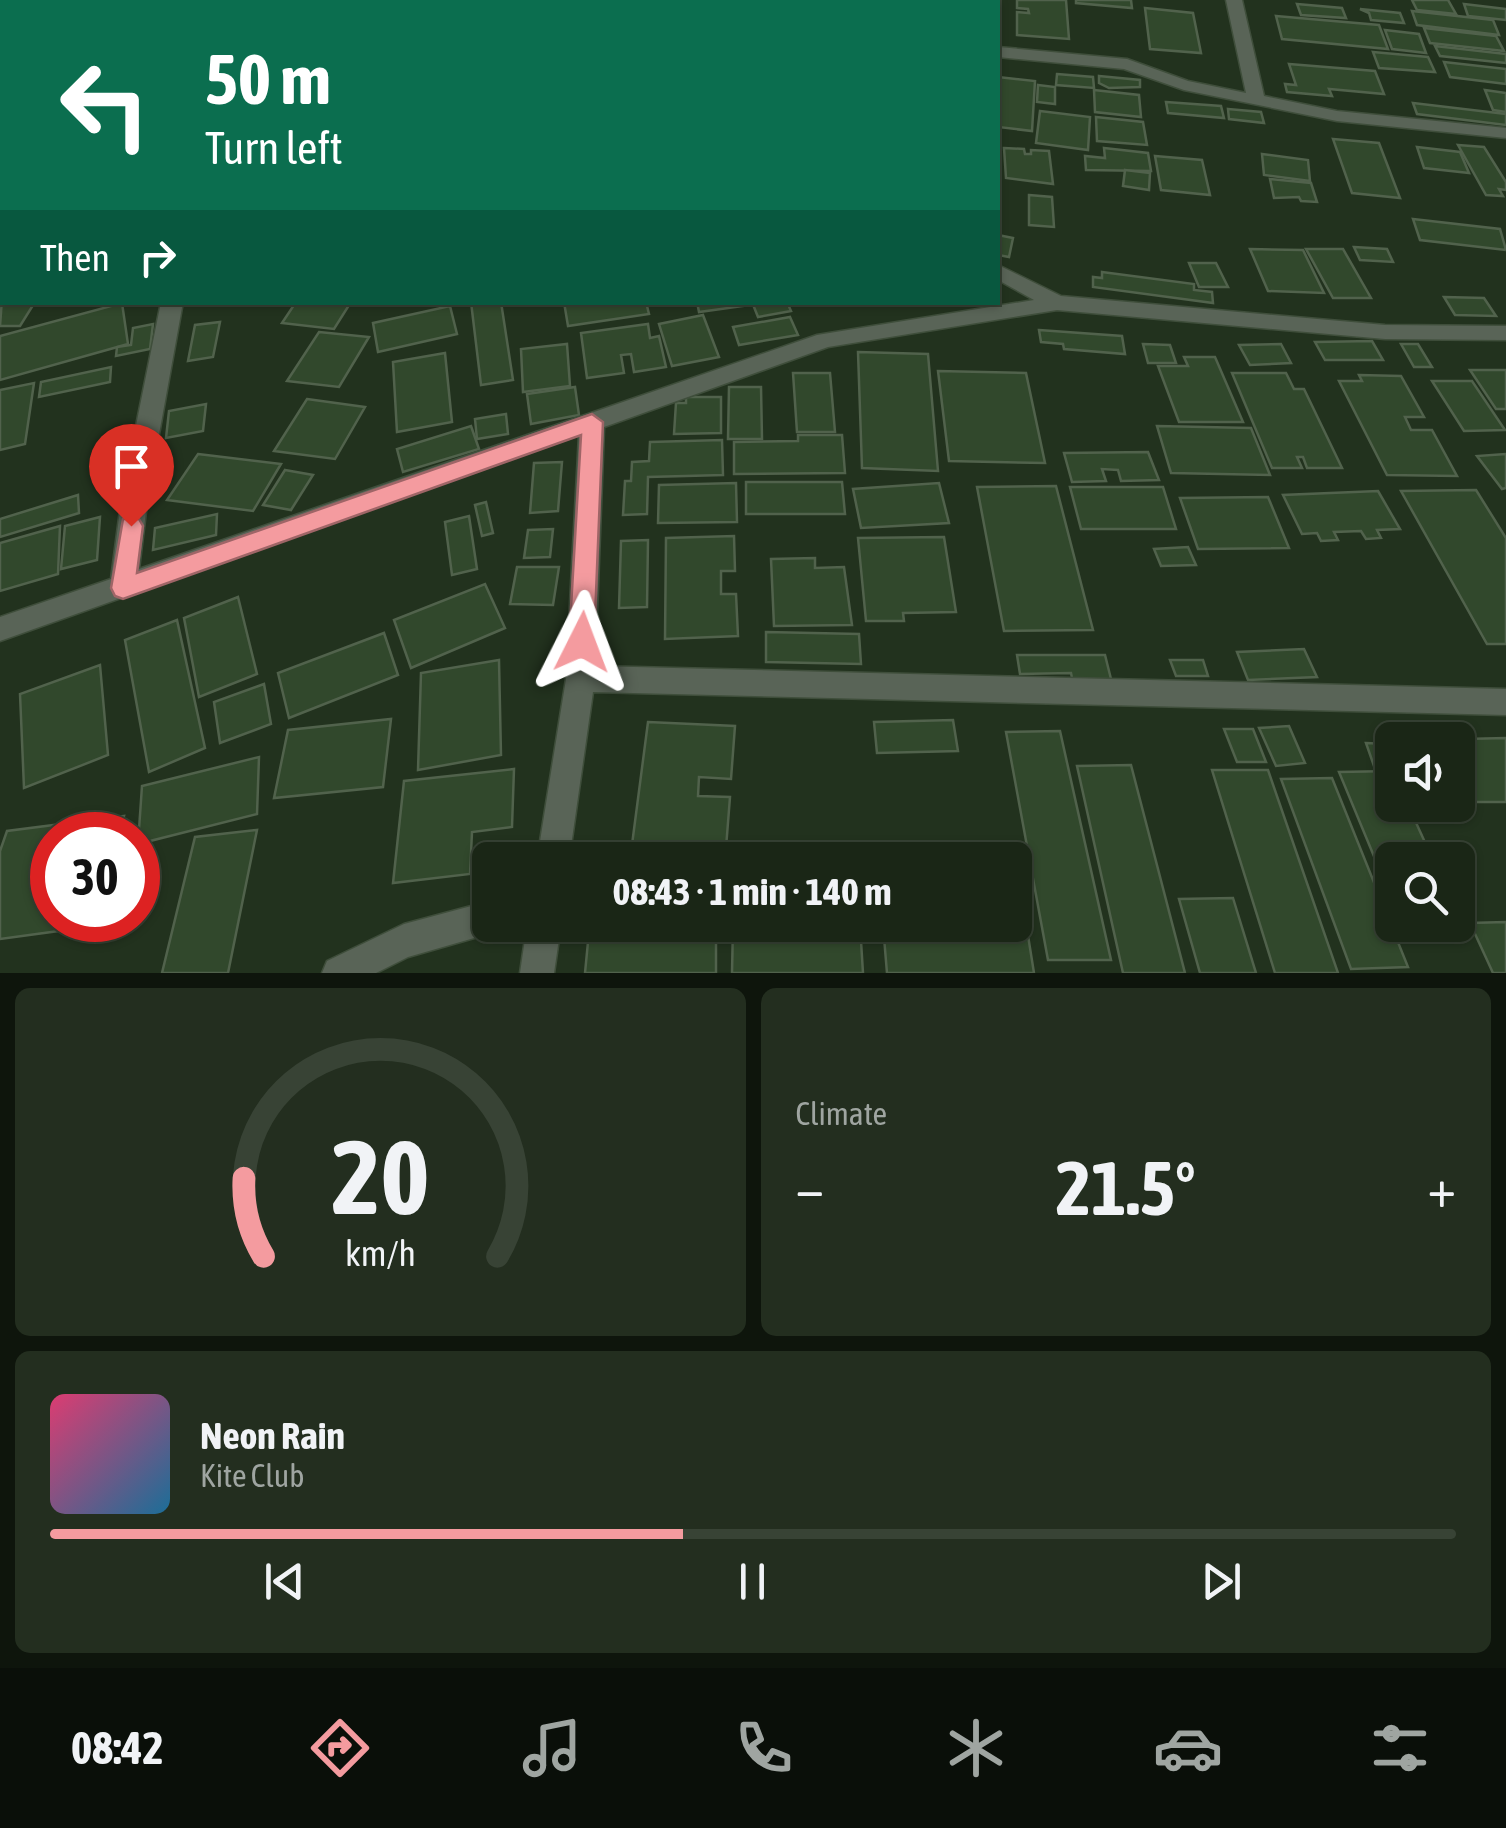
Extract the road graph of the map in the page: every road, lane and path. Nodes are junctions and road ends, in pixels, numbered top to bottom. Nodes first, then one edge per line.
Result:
1 (1234, 0) edge
2 (1000, 52) edge
3 (1256, 98) junction
4 (1506, 133) edge
5 (1000, 273) edge
6 (1057, 303) junction
7 (171, 305) edge
8 (1506, 333) edge
9 (592, 422) junction
10 (123, 588) junction
11 (0, 629) edge
12 (580, 679) junction
13 (1506, 702) edge
14 (556, 842) edge
15 (472, 923) edge
16 (542, 942) edge
17 (338, 973) edge
18 (537, 973) edge

1 - 3 street
2 - 3 street
3 - 4 street
5 - 6 street
6 - 8 street
6 - 9 street
7 - 10 street
9 - 10 street
9 - 12 street
10 - 11 street
12 - 13 street
12 - 14 street
15 - 17 street
16 - 18 street

